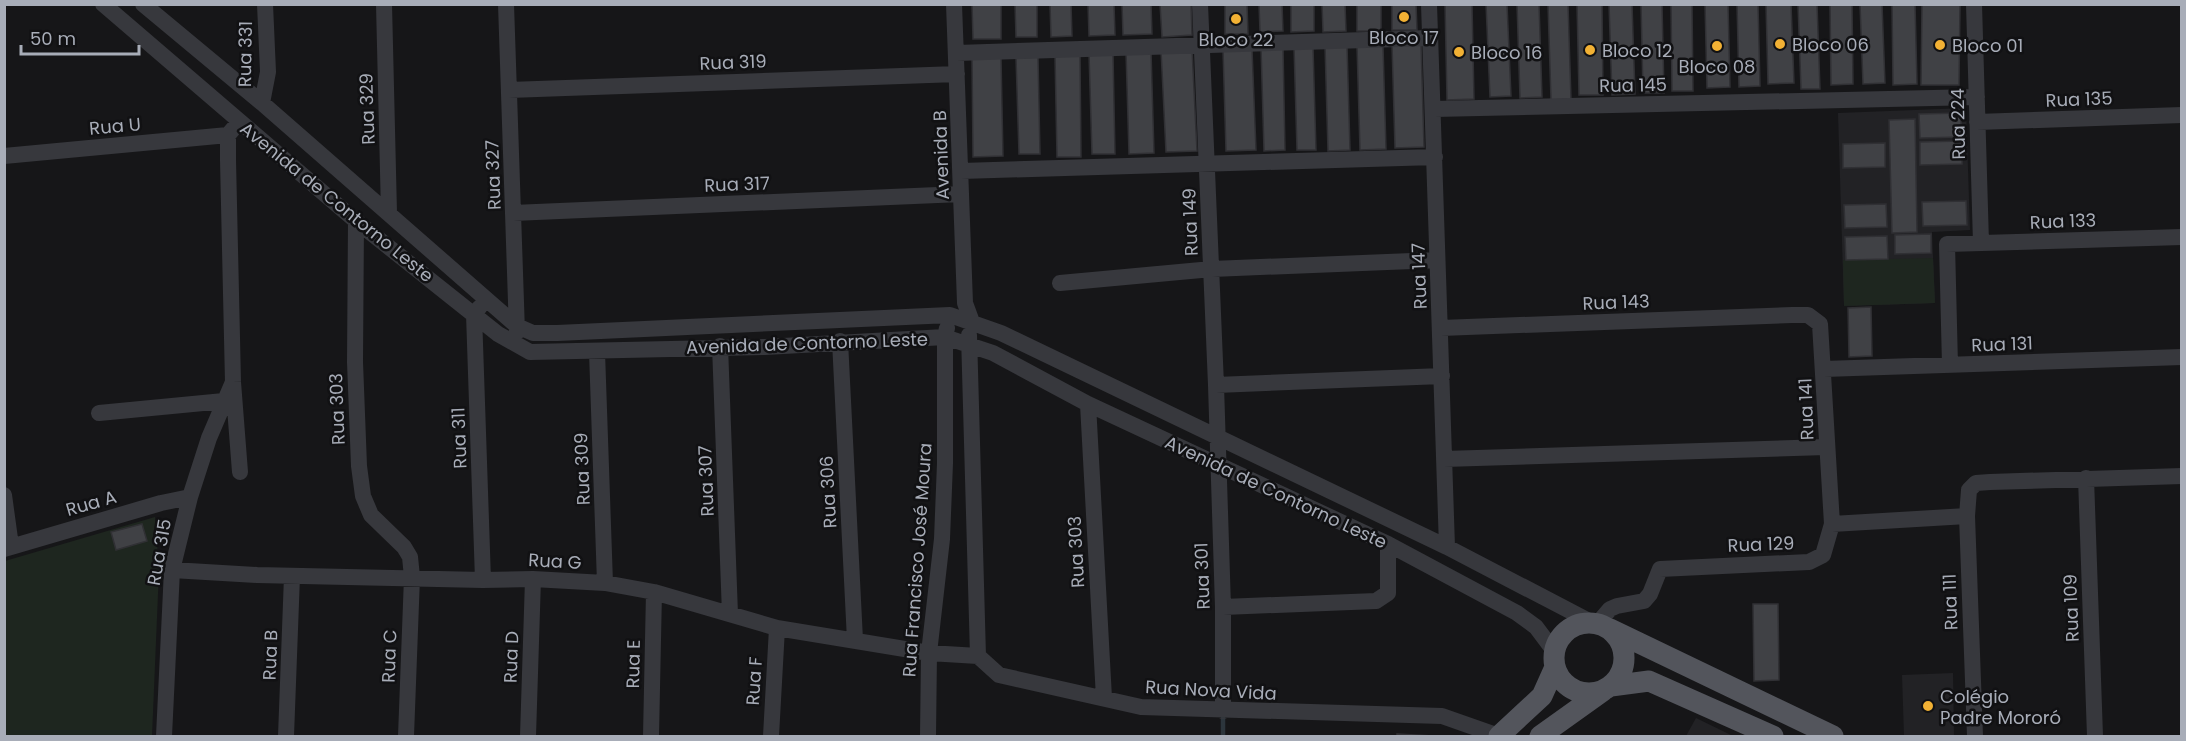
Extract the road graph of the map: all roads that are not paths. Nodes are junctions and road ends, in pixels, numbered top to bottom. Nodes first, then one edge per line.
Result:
1 (103, 4) edge
2 (142, 4) edge
3 (265, 4) edge
4 (384, 4) edge
5 (506, 4) edge
6 (954, 4) edge
7 (1200, 4) edge
8 (1430, 4) edge
9 (1974, 4) edge
10 (1430, 38) junction
11 (1202, 46) junction
12 (957, 53) junction
13 (957, 74) junction
14 (509, 90) junction
15 (1977, 97) junction
16 (262, 103) junction
17 (1434, 109) junction
18 (2181, 115) edge
19 (1977, 122) junction
20 (234, 128) junction
21 (4, 156) edge
22 (1435, 157) junction
23 (1208, 165) junction
24 (961, 171) junction
25 (961, 194) junction
26 (390, 213) junction
27 (513, 213) junction
28 (356, 221) junction
29 (2181, 237) edge
30 (1981, 243) junction
31 (1437, 260) junction
32 (1212, 269) junction
33 (1060, 284) dead end
34 (486, 298) junction
35 (965, 303) junction
36 (474, 314) junction
37 (950, 315) junction
38 (1792, 315) joint
39 (972, 322) junction
40 (517, 326) junction
41 (1441, 328) junction
42 (945, 337) junction
43 (840, 341) junction
44 (968, 343) junction
45 (518, 345) junction
46 (720, 346) junction
47 (597, 352) junction
48 (2181, 357) edge
49 (1950, 365) junction
50 (1824, 369) junction
51 (1442, 376) junction
52 (233, 382) junction
53 (1216, 385) junction
54 (224, 401) junction
55 (1088, 404) junction
56 (99, 413) dead end
57 (1218, 439) junction
58 (1827, 447) junction
59 (1444, 459) junction
60 (1217, 465) junction
61 (240, 472) dead end
62 (2181, 476) edge
63 (2086, 478) junction
64 (4, 495) edge
65 (190, 497) junction
66 (1966, 516) junction
67 (1832, 524) junction
68 (1388, 544) junction
69 (1447, 547) junction
70 (8, 548) edge
71 (172, 570) junction
72 (292, 576) junction
73 (412, 578) junction
74 (533, 579) junction
75 (483, 580) junction
76 (605, 584) junction
77 (654, 592) junction
78 (1223, 608) junction
79 (730, 614) junction
80 (1600, 625) junction
81 (777, 628) junction
82 (855, 640) junction
83 (929, 653) junction
84 (978, 656) junction
85 (1555, 659) junction
86 (1607, 688) junction
87 (1104, 699) junction
88 (1222, 711) junction
89 (164, 736) edge
90 (286, 736) edge
91 (406, 736) edge
92 (528, 736) edge
93 (651, 736) edge
94 (771, 736) edge
95 (928, 736) edge
96 (1499, 736) edge
97 (1540, 736) edge
98 (1773, 736) edge
99 (1833, 736) edge
100 (1975, 736) edge
101 (2095, 736) edge

1 - 20 street, Avenida de Contorno Leste
2 - 16 street, Avenida de Contorno Leste
3 - 16 street, Rua 331
4 - 26 street, Rua 329
5 - 14 street, Rua 327
6 - 12 street, Avenida B
7 - 11 street, Rua 149
8 - 10 street, Rua 147
9 - 15 street, Rua 224
10 - 11 street
10 - 17 street, Rua 147
11 - 12 street
11 - 23 street, Rua 149
12 - 13 street, Avenida B
13 - 14 street, Rua 319
13 - 24 street, Avenida B
14 - 27 street, Rua 327
15 - 17 street, Rua 145
15 - 19 street, Rua 224
16 - 26 street, Avenida de Contorno Leste
17 - 22 street, Rua 147
18 - 19 street, Rua 135
19 - 30 street, Rua 224
20 - 21 street, Rua U
20 - 28 street, Avenida de Contorno Leste
20 - 52 street, Rua 315
22 - 23 street
22 - 31 street, Rua 147
23 - 24 street
23 - 32 street, Rua 149
24 - 25 street, Avenida B
25 - 27 street, Rua 317
25 - 35 street, Avenida B
26 - 34 street, Avenida de Contorno Leste
27 - 40 street, Rua 327
28 - 36 street, Avenida de Contorno Leste
28 - 73 street, Rua 303
29 - 30 street, Rua 133
30 - 49 street, Rua 133
31 - 32 street
31 - 41 street, Rua 147
32 - 33 street
32 - 53 street, Rua 149
34 - 36 street
34 - 40 street, Avenida de Contorno Leste
35 - 37 street
35 - 39 street, Avenida B
36 - 45 street, Avenida de Contorno Leste
36 - 75 street, Rua 311
37 - 39 street, Avenida de Contorno Leste
37 - 40 street, Avenida de Contorno Leste
37 - 42 street, Rua Francisco José Moura
38 - 41 street, Rua 143
38 - 50 street, Rua 141
39 - 44 street
39 - 57 street, Avenida de Contorno Leste
40 - 45 street, Rua 327
41 - 51 street, Rua 147
42 - 43 street, Avenida de Contorno Leste
42 - 44 street, Avenida de Contorno Leste
42 - 83 street, Rua Francisco José Moura
43 - 46 street, Avenida de Contorno Leste
43 - 82 street, Rua 306
44 - 55 street, Avenida de Contorno Leste
44 - 84 street
45 - 47 street, Avenida de Contorno Leste
46 - 47 street, Avenida de Contorno Leste
46 - 79 street, Rua 307
47 - 76 street, Rua 309
48 - 49 street, Rua 131
49 - 50 street, Rua 131
50 - 58 street, Rua 141
51 - 53 street
51 - 59 street, Rua 147
52 - 54 street, Rua 315
52 - 61 street, Rua 315
53 - 57 street, Rua 149
54 - 56 street
54 - 65 street, Rua 315
55 - 60 street, Avenida de Contorno Leste
55 - 87 street, Rua 303
57 - 60 street, Rua 301
57 - 69 street, Avenida de Contorno Leste
58 - 59 street
58 - 67 street, Rua 141
59 - 69 street, Rua 147
60 - 68 street, Avenida de Contorno Leste
60 - 78 street, Rua 301
62 - 63 street
63 - 66 street, Rua 111
63 - 101 street, Rua 109
64 - 70 street
65 - 70 street, Rua A
65 - 71 street, Rua 315
66 - 67 street
66 - 100 street, Rua 111
67 - 80 street, Rua 129
68 - 78 street
68 - 85 street, Avenida de Contorno Leste
69 - 80 street, Avenida de Contorno Leste
71 - 72 street, Rua G
71 - 89 street, Rua 315
72 - 73 street, Rua G
72 - 90 street, Rua B
73 - 75 street, Rua G
73 - 91 street, Rua C
74 - 75 street, Rua G
74 - 76 street, Rua G
74 - 92 street, Rua D
76 - 77 street, Rua G
77 - 79 street, Rua G
77 - 93 street, Rua E
78 - 88 street, Rua 301
79 - 81 street, Rua G
80 - 85 main road
80 - 86 main road
80 - 99 main road, Avenida de Contorno Leste
81 - 82 street, Rua G
81 - 94 street, Rua F
82 - 83 street, Rua G
83 - 84 street
83 - 95 street, Rua Francisco José Moura
84 - 87 street, Rua Nova Vida
85 - 86 main road
85 - 96 main road
86 - 97 main road
86 - 98 main road
87 - 88 street, Rua Nova Vida
88 - 96 street, Rua Nova Vida

